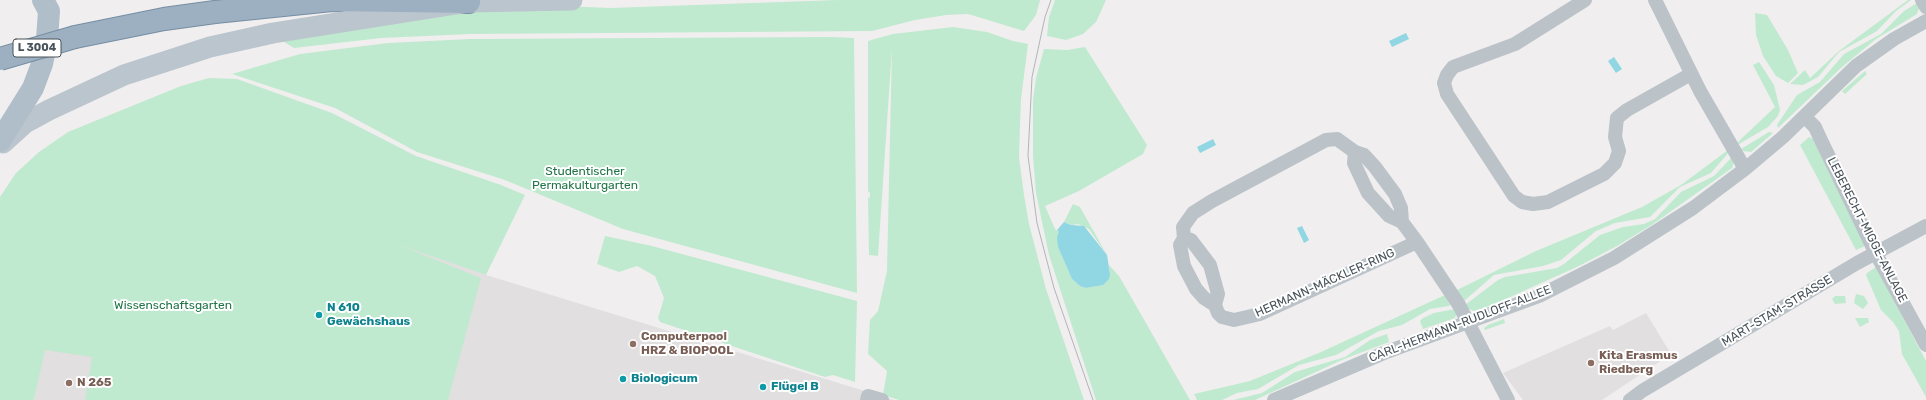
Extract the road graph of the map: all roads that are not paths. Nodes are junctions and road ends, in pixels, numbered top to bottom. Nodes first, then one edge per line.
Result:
1 (44, 0) edge
2 (572, 0) edge
3 (1585, 0) edge
4 (1655, 0) edge
5 (1922, 0) edge
6 (469, 2) junction
7 (1926, 7) edge
8 (1926, 21) edge
9 (0, 59) edge
10 (1691, 74) junction
11 (1805, 116) junction
12 (0, 141) edge
13 (0, 146) edge
14 (1355, 152) junction
15 (1745, 169) junction
16 (1402, 222) junction
17 (1926, 226) edge
18 (1184, 238) junction
19 (1417, 242) junction
20 (1876, 254) junction
21 (1215, 305) junction
22 (1468, 323) junction
23 (1926, 345) edge
24 (867, 400) edge
25 (882, 400) edge
26 (1274, 400) edge
27 (1508, 400) edge
28 (1630, 400) edge

1 - 12 main road
2 - 6 main road, L 3004
3 - 10 street
4 - 10 street
5 - 7 street
6 - 9 highway, L 3004, bridge
6 - 13 main road
8 - 11 street, CARL-HERMANN-RUDLOFF-ALLEE
10 - 15 street
11 - 15 street, CARL-HERMANN-RUDLOFF-ALLEE
11 - 20 street, LEBERECHT-MIGGE-ANLAGE
14 - 16 street, HERMANN-MÄCKLER-RING
14 - 16 street, HERMANN-MÄCKLER-RING
14 - 18 street, HERMANN-MÄCKLER-RING
15 - 22 street, CARL-HERMANN-RUDLOFF-ALLEE
16 - 19 street, HERMANN-MÄCKLER-RING
17 - 20 street, MART-STAM-STRASSE
18 - 21 street
18 - 21 street, HERMANN-MÄCKLER-RING
19 - 21 street, HERMANN-MÄCKLER-RING
19 - 22 street, HERMANN-MÄCKLER-RING
20 - 23 street, LEBERECHT-MIGGE-ANLAGE
20 - 28 street, MART-STAM-STRASSE
22 - 26 street, CARL-HERMANN-RUDLOFF-ALLEE
22 - 27 street, HERMANN-MÄCKLER-RING
24 - 25 street

